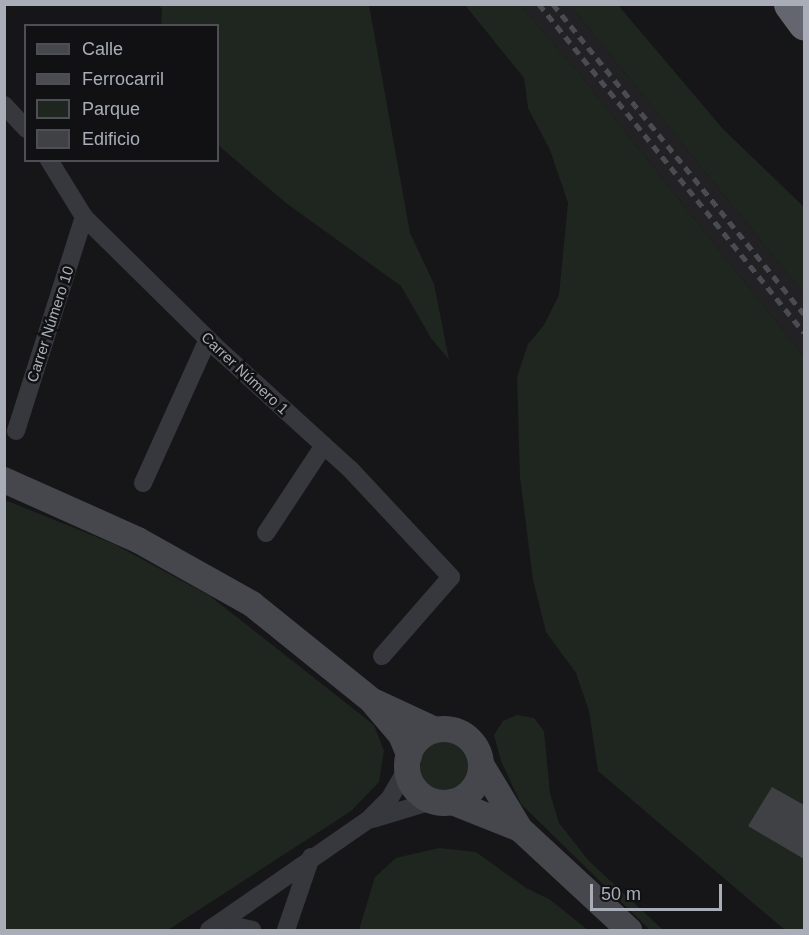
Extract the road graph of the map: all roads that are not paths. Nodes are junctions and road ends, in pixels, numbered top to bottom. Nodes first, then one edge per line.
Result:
1 (790, 4) edge
2 (804, 22) edge
3 (4, 105) edge
4 (24, 127) edge
5 (50, 162) edge
6 (84, 217) junction
7 (208, 339) junction
8 (16, 431) dead end
9 (324, 445) junction
10 (4, 480) edge
11 (143, 483) dead end
12 (266, 533) dead end
13 (382, 656) dead end
14 (372, 701) junction
15 (435, 730) junction
16 (408, 761) junction
17 (482, 766) junction
18 (442, 801) junction
19 (368, 820) junction
20 (520, 829) junction
21 (311, 858) junction
22 (214, 927) edge
23 (252, 930) edge
24 (286, 930) edge
25 (628, 930) edge

1 - 2 highway
3 - 4 street
5 - 6 street, Carrer Número 1
6 - 7 street, Carrer Número 1
6 - 8 street, Carrer Número 10
7 - 9 street, Carrer Número 1
7 - 11 street
9 - 12 street
9 - 13 street, Carrer Número 1
10 - 14 street
14 - 15 street
14 - 16 street
15 - 16 street
15 - 17 street
16 - 18 street
16 - 19 street
17 - 18 street
17 - 20 street
18 - 19 street
18 - 20 street
19 - 21 street
20 - 25 street
21 - 22 street
21 - 24 street
22 - 23 street

